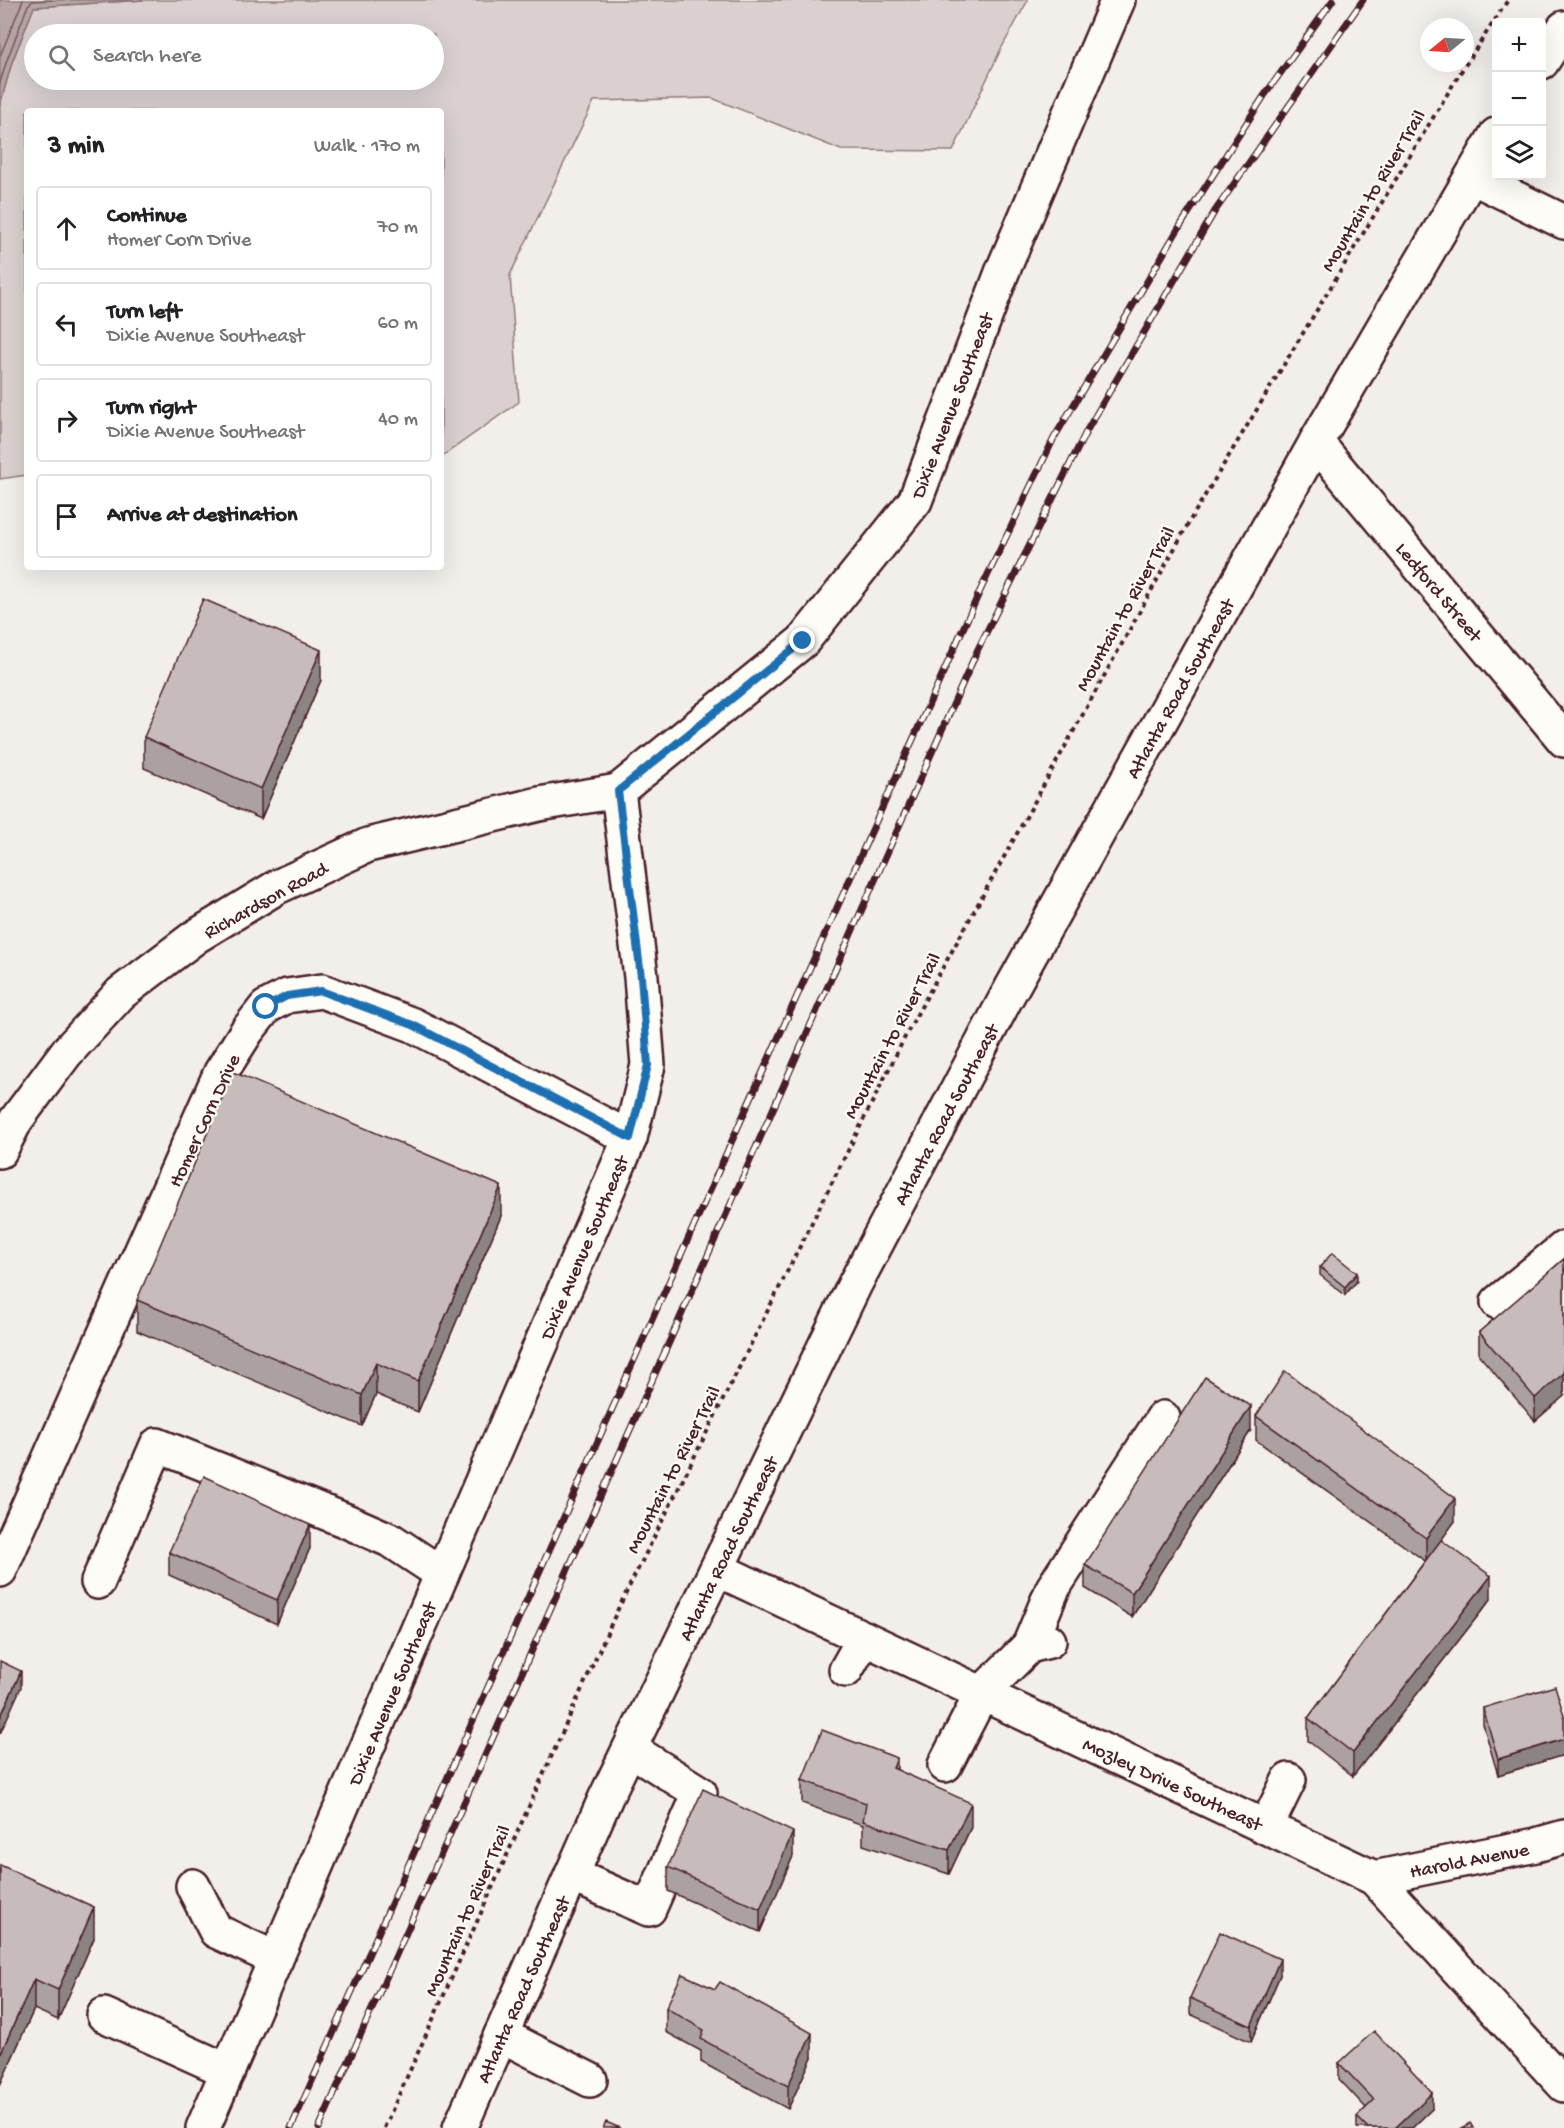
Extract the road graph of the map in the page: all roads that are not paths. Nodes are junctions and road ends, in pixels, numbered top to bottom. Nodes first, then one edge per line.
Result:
1 (1118, 0) edge
2 (1564, 28) edge
3 (1546, 56) edge
4 (1492, 143) edge
5 (1472, 177) junction
6 (1564, 222) edge
7 (1316, 442) junction
8 (1564, 740) edge
9 (618, 791) junction
10 (630, 1138) junction
11 (0, 1151) edge
12 (1564, 1248) edge
13 (1498, 1302) dead end
14 (1163, 1418) dead end
15 (717, 1569) junction
16 (0, 1570) edge
17 (442, 1574) junction
18 (98, 1582) dead end
19 (864, 1638) junction
20 (846, 1670) dead end
21 (982, 1694) junction
22 (630, 1749) junction
23 (945, 1765) dead end
24 (1289, 1780) dead end
25 (1266, 1827) junction
26 (1564, 1837) edge
27 (572, 1875) junction
28 (1374, 1878) junction
29 (193, 1886) dead end
30 (276, 1959) junction
31 (104, 2015) dead end
32 (501, 2035) junction
33 (228, 2071) junction
34 (590, 2080) dead end
35 (1564, 2085) edge
36 (203, 2128) edge
37 (460, 2128) edge

1 - 9 street, Dixie Avenue Southeast
2 - 3 street
4 - 5 street, Atlanta Road Southeast
5 - 6 street
5 - 7 street, Atlanta Road Southeast
7 - 8 street, Ledford Street
7 - 15 street, Atlanta Road Southeast
9 - 10 street, Dixie Avenue Southeast
9 - 11 street, Richardson Road
10 - 16 street, Homer Corn Drive
10 - 17 street, Dixie Avenue Southeast
12 - 13 street
14 - 21 street
15 - 19 street, Mozley Drive Southeast
15 - 22 street, Atlanta Road Southeast
17 - 18 street
17 - 30 street, Dixie Avenue Southeast
19 - 20 street
19 - 21 street, Mozley Drive Southeast
21 - 23 street
21 - 25 street, Mozley Drive Southeast
22 - 27 street, Atlanta Road Southeast
22 - 27 street
24 - 25 street
25 - 28 street, Mozley Drive Southeast
26 - 28 street, Harold Avenue
27 - 32 street, Atlanta Road Southeast
28 - 35 street, Mozley Drive Southeast
29 - 30 street
30 - 33 street, Dixie Avenue Southeast
31 - 33 street
32 - 34 street
32 - 37 street, Atlanta Road Southeast
33 - 36 street, Dixie Avenue Southeast

